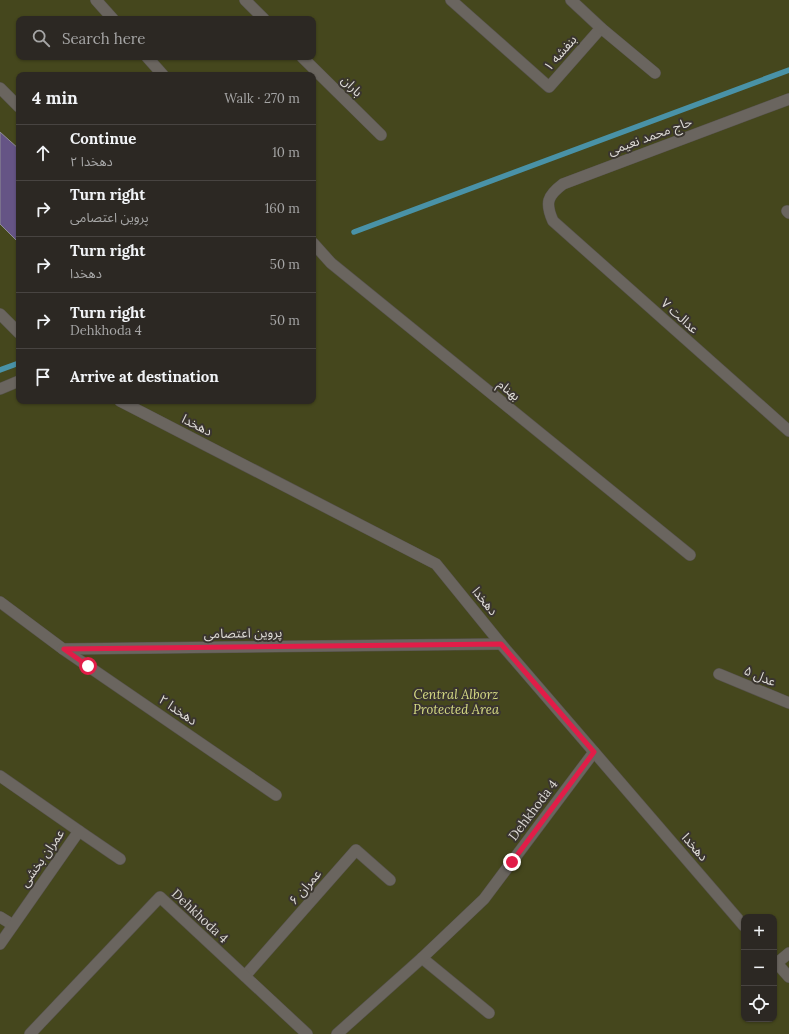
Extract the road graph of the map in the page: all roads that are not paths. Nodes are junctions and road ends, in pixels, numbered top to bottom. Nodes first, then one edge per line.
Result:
1 (96, 0) edge
2 (245, 0) edge
3 (451, 0) edge
4 (571, 0) edge
5 (110, 16) edge
6 (261, 16) edge
7 (601, 28) junction
8 (150, 60) edge
9 (305, 60) edge
10 (160, 72) edge
11 (654, 73) dead end
12 (0, 88) edge
13 (789, 99) edge
14 (16, 104) edge
15 (381, 135) dead end
16 (553, 222) joint
17 (316, 246) edge
18 (0, 314) edge
19 (16, 330) edge
20 (16, 382) edge
21 (0, 389) edge
22 (126, 404) edge
23 (789, 431) edge
24 (690, 555) dead end
25 (0, 602) edge
26 (501, 644) junction
27 (64, 649) junction
28 (719, 674) dead end
29 (789, 703) edge
30 (594, 752) junction
31 (0, 776) edge
32 (276, 795) dead end
33 (79, 831) junction
34 (120, 859) dead end
35 (390, 880) dead end
36 (0, 917) edge
37 (741, 923) edge
38 (12, 925) junction
39 (0, 944) edge
40 (789, 953) edge
41 (422, 958) junction
42 (777, 961) edge
43 (777, 964) edge
44 (245, 976) junction
45 (789, 977) edge
46 (489, 1013) dead end
47 (36, 1032) edge
48 (307, 1034) edge
49 (337, 1034) edge

1 - 5 street
2 - 6 street
3 - 7 street, بنفشه ۱
4 - 7 street
7 - 11 street
8 - 10 street
9 - 15 street, باران
12 - 14 street
13 - 16 street, حاج محمد نعیمی
16 - 23 street, ۷ عدالت
17 - 24 street, بهنام
18 - 19 street
20 - 21 street
22 - 26 street, دهخدا
25 - 27 street
26 - 27 street, پروین اعتصامی
26 - 30 street, دهخدا
27 - 32 street, دهخدا ۲
28 - 29 street, عدل ۵
30 - 37 street, دهخدا
30 - 41 street, Dehkhoda 4
31 - 33 street
33 - 34 street, عمران بخشی
33 - 38 street, عمران بخشی
35 - 44 street, عمران ۶
36 - 38 street
38 - 39 street, عمران بخشی
40 - 42 street
41 - 46 street
41 - 49 street, Dehkhoda 4
43 - 45 street
44 - 47 street, Dehkhoda 4
44 - 48 street, Dehkhoda 4

